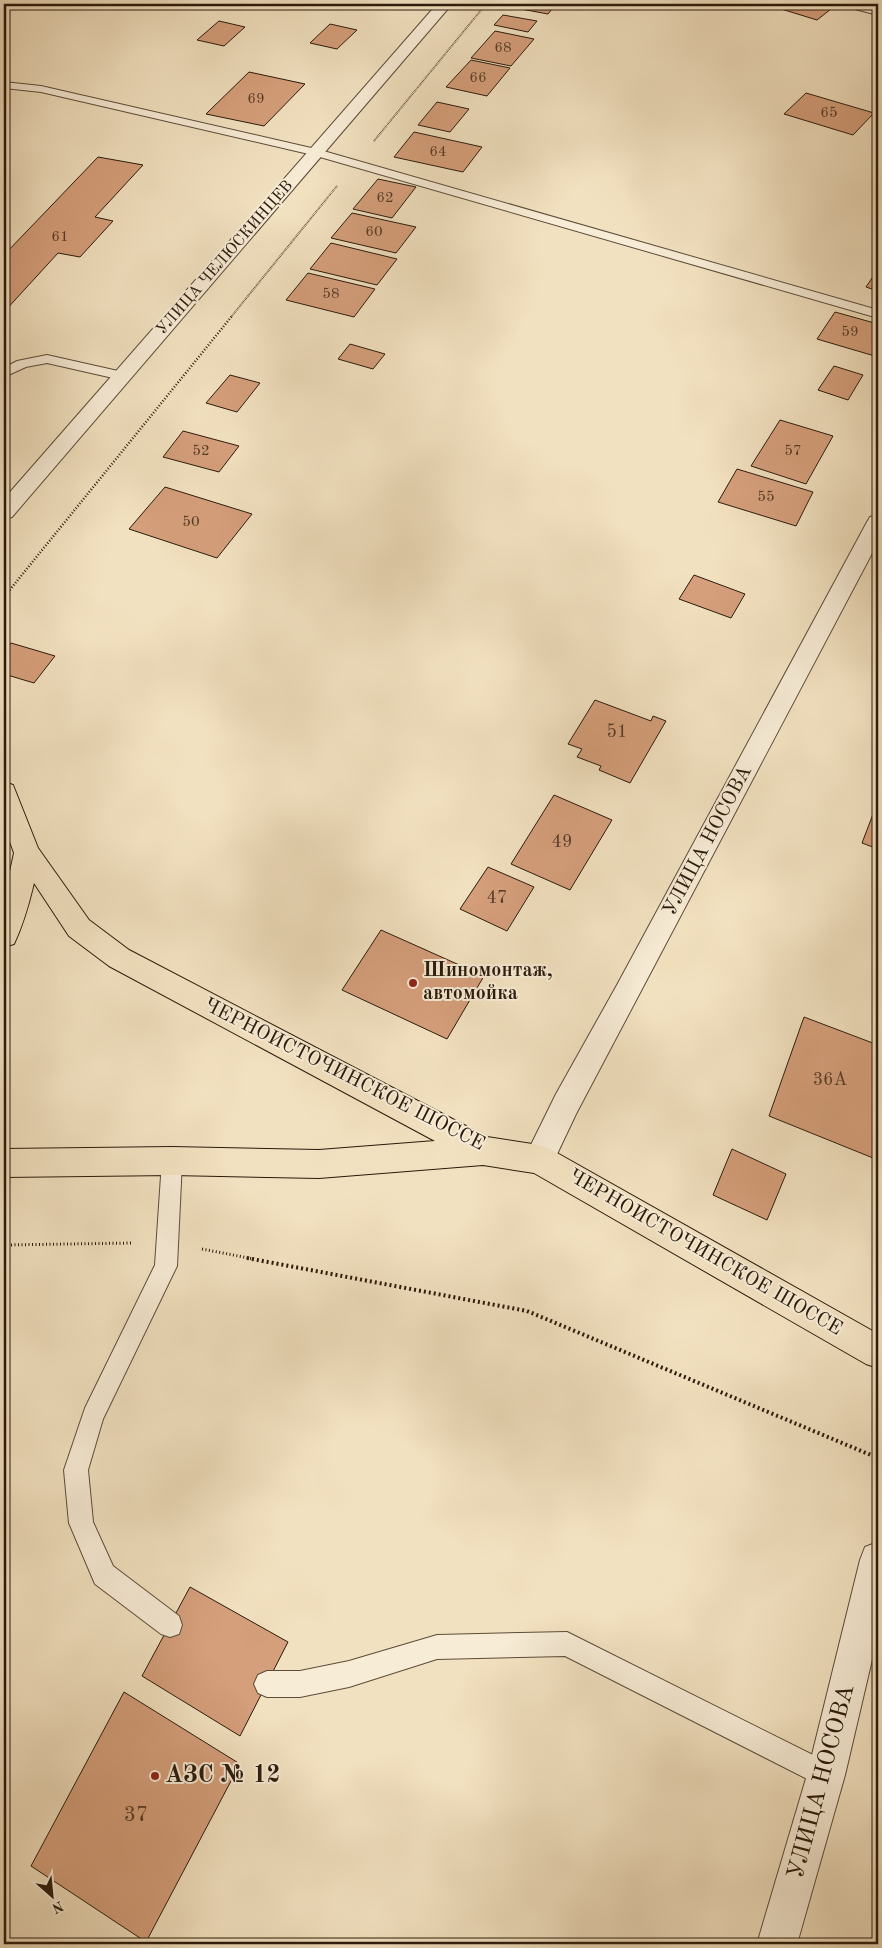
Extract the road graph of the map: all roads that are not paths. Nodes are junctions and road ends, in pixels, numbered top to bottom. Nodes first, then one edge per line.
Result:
1 (446, 4) edge
2 (852, 4) edge
3 (878, 11) edge
4 (4, 85) edge
5 (316, 152) junction
6 (878, 314) edge
7 (4, 373) edge
8 (122, 376) junction
9 (4, 512) edge
10 (878, 522) edge
11 (4, 792) edge
12 (27, 853) junction
13 (4, 936) edge
14 (483, 1151) junction
15 (539, 1159) junction
16 (172, 1162) junction
17 (4, 1164) edge
18 (878, 1352) edge
19 (878, 1560) edge
20 (170, 1625) dead end
21 (267, 1684) dead end
22 (826, 1775) junction
23 (777, 1944) edge

1 - 5 street, УЛИЦА ЧЕЛЮСКИНЦЕВ
2 - 3 street
4 - 5 lane
5 - 6 lane
5 - 8 street, УЛИЦА ЧЕЛЮСКИНЦЕВ
7 - 8 lane
8 - 9 street, УЛИЦА ЧЕЛЮСКИНЦЕВ
10 - 15 street, УЛИЦА НОСОВА
11 - 12 main road, ЧЕРНОИСТОЧИНСКОЕ ШОССЕ
12 - 13 main road
12 - 14 main road, ЧЕРНОИСТОЧИНСКОЕ ШОССЕ
14 - 15 main road, ЧЕРНОИСТОЧИНСКОЕ ШОССЕ
14 - 16 main road
15 - 18 main road, ЧЕРНОИСТОЧИНСКОЕ ШОССЕ
16 - 17 main road
16 - 20 lane
19 - 22 street, УЛИЦА НОСОВА
21 - 22 lane
22 - 23 street, УЛИЦА НОСОВА

